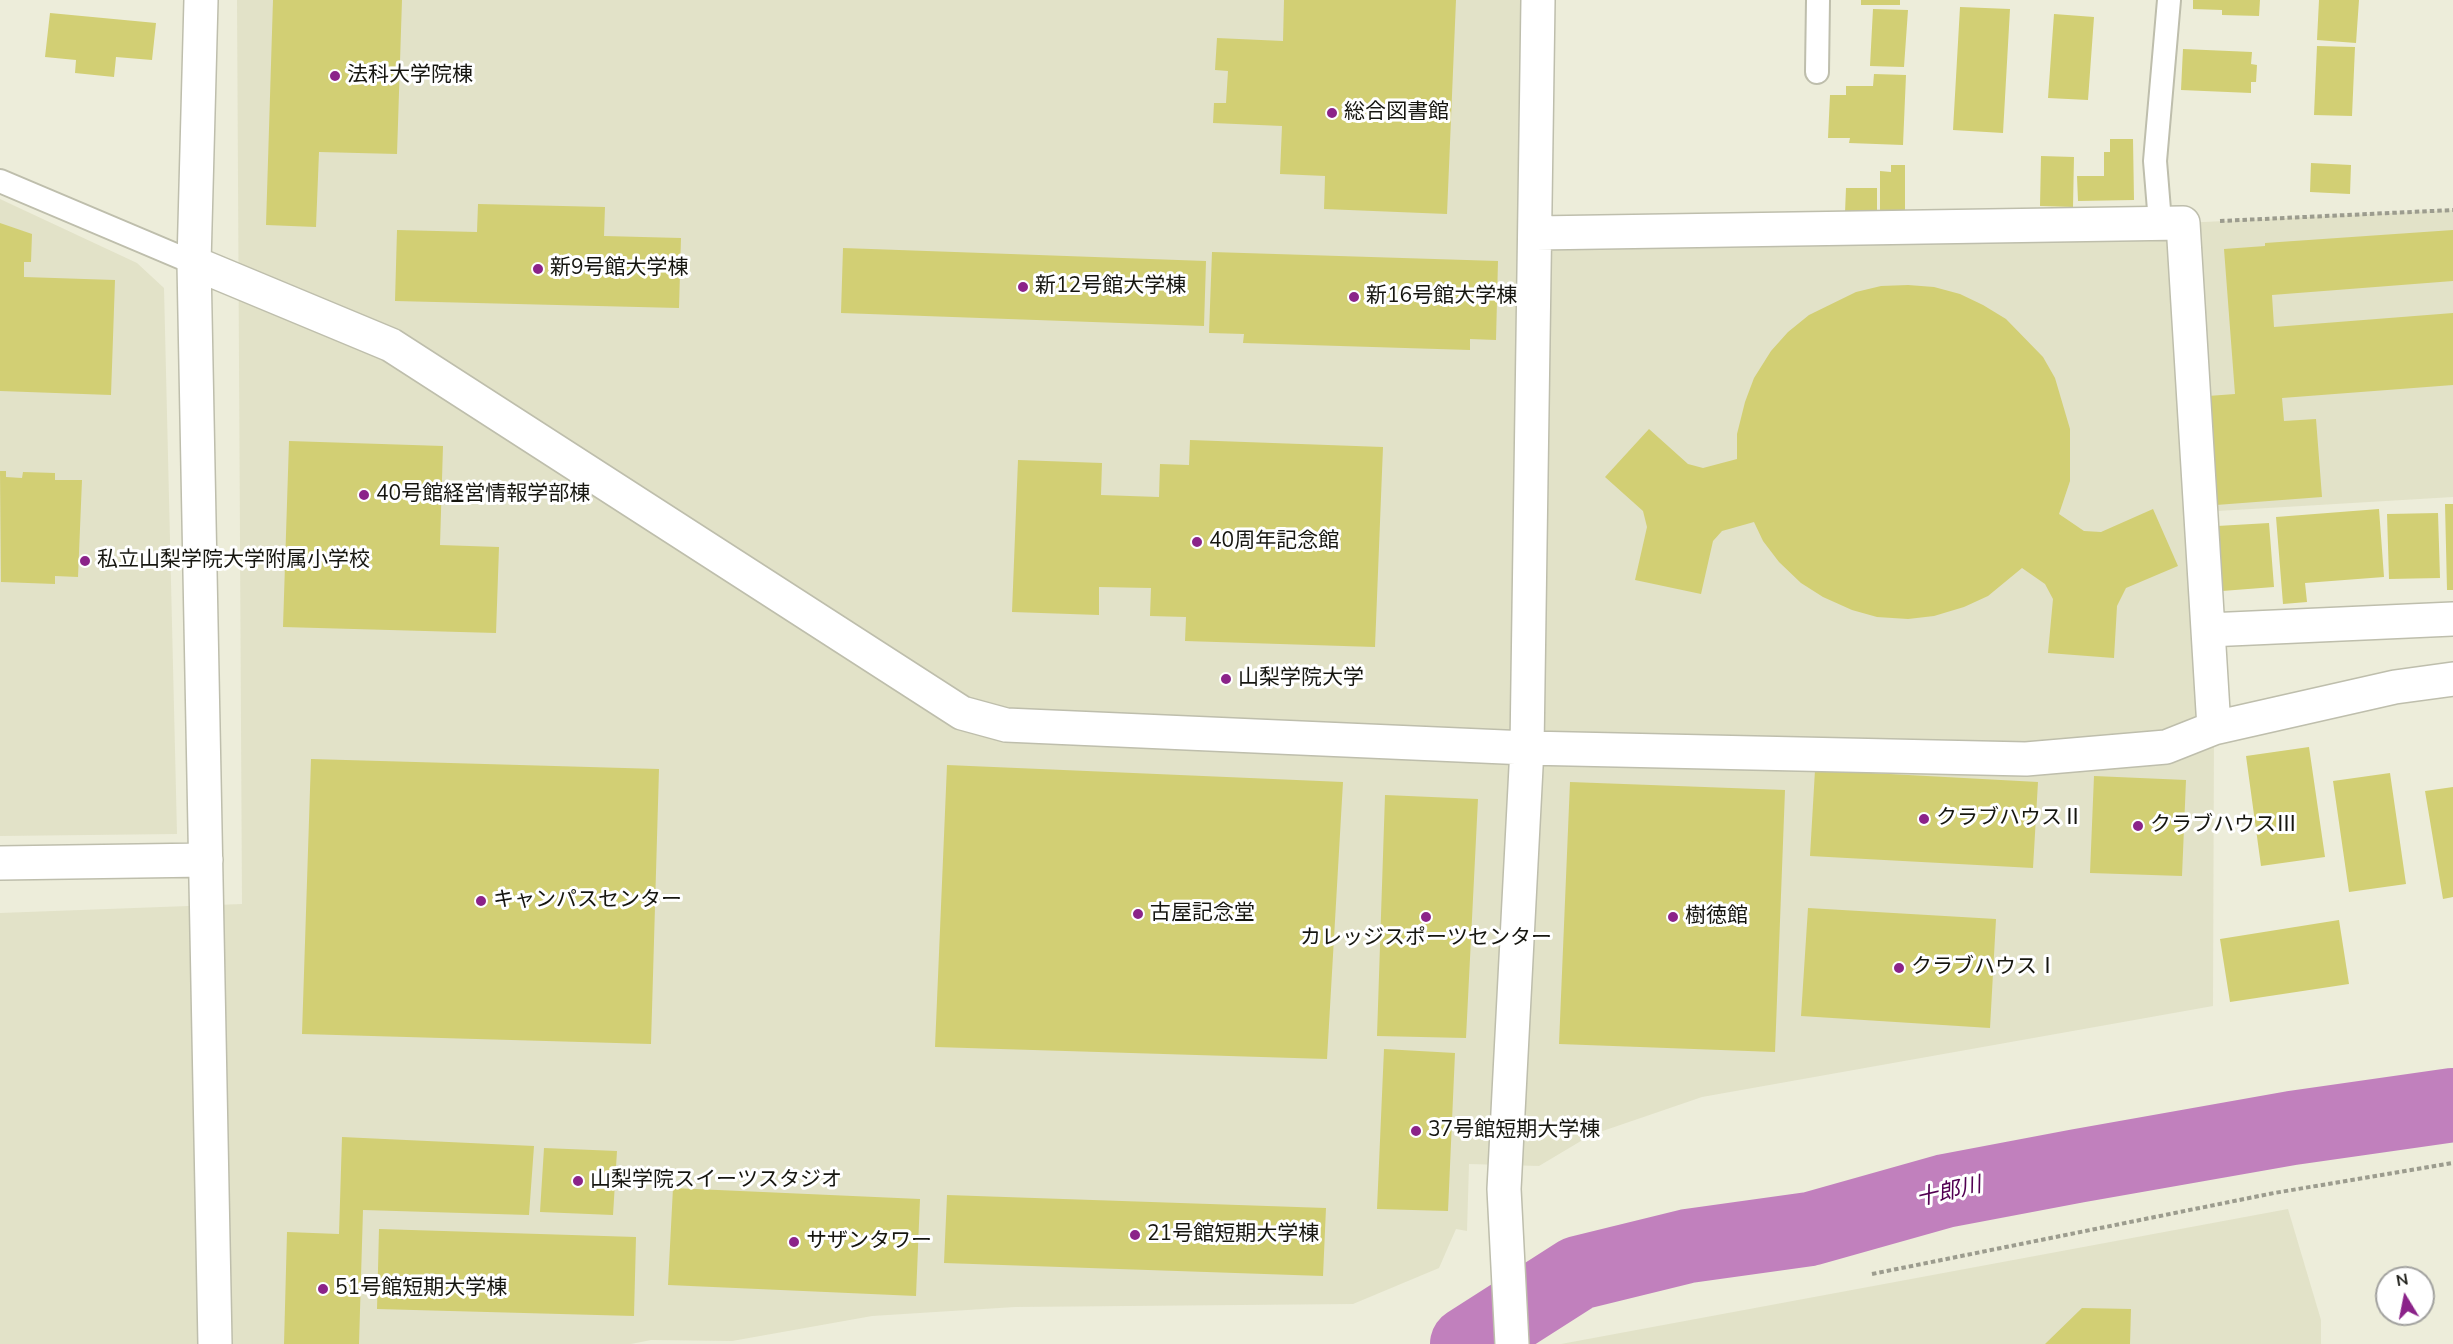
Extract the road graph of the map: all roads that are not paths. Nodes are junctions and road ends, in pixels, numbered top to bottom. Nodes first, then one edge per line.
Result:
1 (201, 0) edge
2 (1538, 0) edge
3 (1818, 0) edge
4 (2169, 0) edge
5 (1817, 72) dead end
6 (0, 181) edge
7 (2171, 223) junction
8 (1536, 233) junction
9 (194, 263) junction
10 (2453, 619) edge
11 (2208, 630) junction
12 (2453, 680) edge
13 (2214, 728) junction
14 (1527, 747) junction
15 (206, 860) junction
16 (0, 863) edge
17 (215, 1344) edge
18 (1512, 1344) edge

1 - 9 street
2 - 8 street
3 - 5 lane
4 - 7 lane
6 - 9 lane
7 - 8 street
7 - 11 street
8 - 14 street
9 - 14 street
9 - 15 street
10 - 11 street
11 - 13 street
12 - 13 street
13 - 14 street
14 - 18 street
15 - 16 street
15 - 17 street

